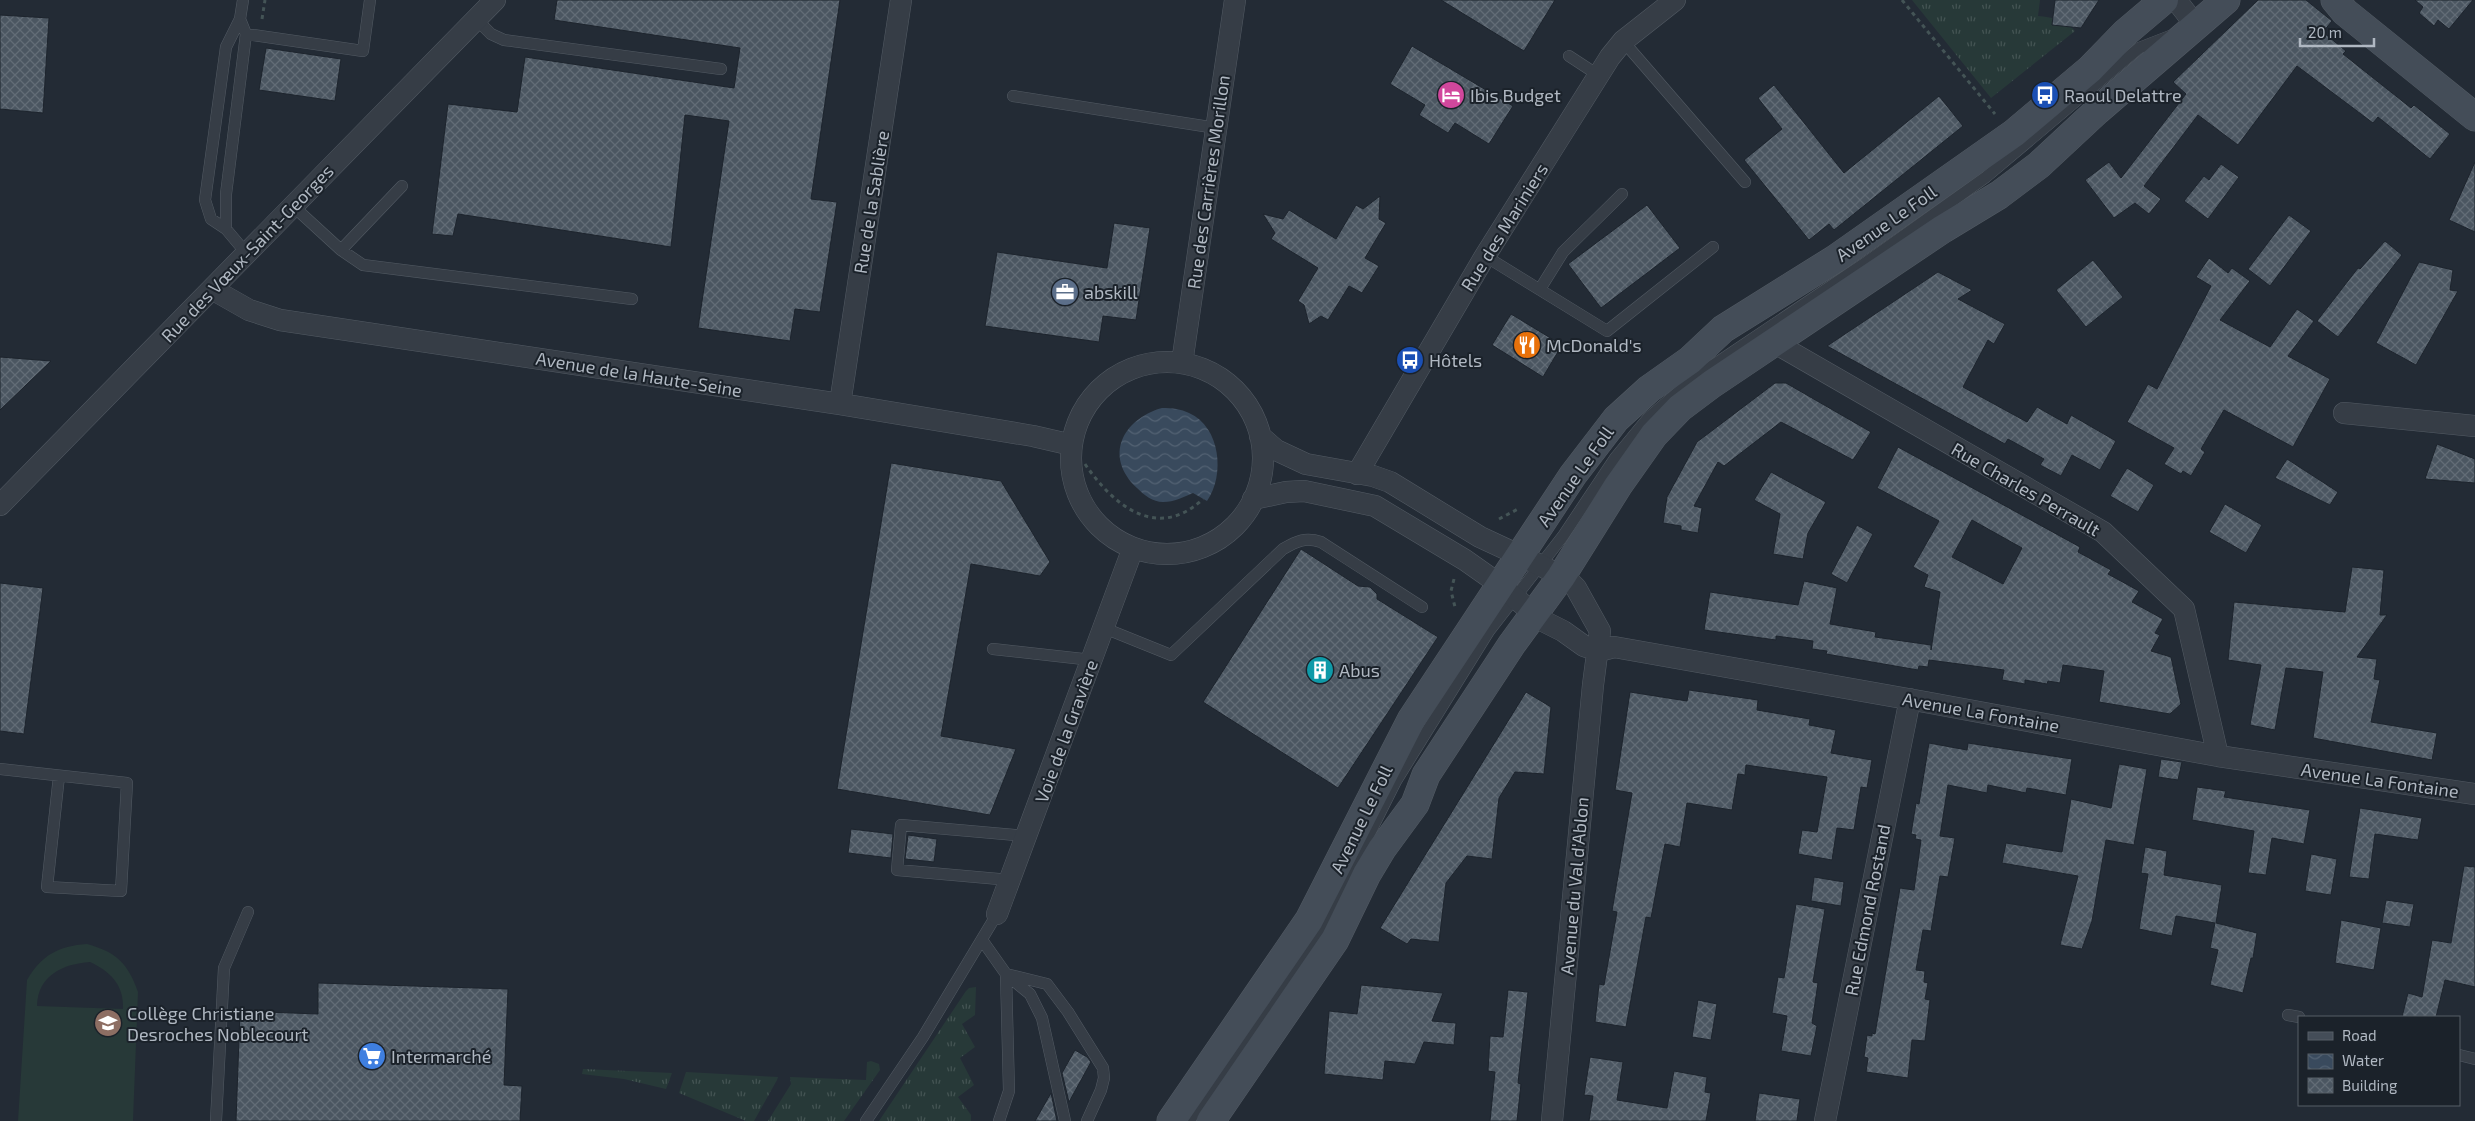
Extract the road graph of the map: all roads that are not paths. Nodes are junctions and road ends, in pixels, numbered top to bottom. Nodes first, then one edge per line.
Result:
1 (242, 0) edge
2 (370, 0) edge
3 (495, 0) edge
4 (901, 0) edge
5 (1235, 0) edge
6 (1675, 0) edge
7 (2164, 0) edge
8 (2176, 0) edge
9 (2226, 0) edge
10 (2335, 0) edge
11 (240, 19) junction
12 (476, 19) junction
13 (2197, 27) junction
14 (246, 34) junction
15 (1623, 41) junction
16 (1569, 56) dead end
17 (721, 69) dead end
18 (1598, 74) junction
19 (1013, 96) dead end
20 (2475, 116) edge
21 (1216, 128) junction
22 (1746, 182) dead end
23 (402, 186) dead end
24 (1622, 194) dead end
25 (293, 206) junction
26 (226, 229) junction
27 (1713, 248) dead end
28 (341, 250) junction
29 (247, 254) junction
30 (1485, 256) junction
31 (212, 289) junction
32 (1540, 289) junction
33 (632, 299) dead end
34 (1775, 343) junction
35 (1182, 363) junction
36 (840, 404) junction
37 (2344, 413) dead end
38 (2475, 426) edge
39 (1260, 436) junction
40 (1072, 445) junction
41 (1357, 474) junction
42 (1253, 500) junction
43 (0, 506) edge
44 (1133, 548) junction
45 (1540, 565) junction
46 (1516, 598) junction
47 (1422, 607) dead end
48 (1104, 628) junction
49 (993, 649) dead end
50 (1599, 651) junction
51 (1092, 660) junction
52 (1910, 699) junction
53 (2218, 756) junction
54 (0, 769) edge
55 (59, 776) junction
56 (2475, 794) edge
57 (1027, 836) junction
58 (1010, 880) junction
59 (248, 912) dead end
60 (998, 914) joint
61 (982, 940) junction
62 (1006, 974) junction
63 (2460, 1056) edge
64 (2475, 1059) edge
65 (216, 1121) edge
66 (866, 1121) edge
67 (999, 1121) edge
68 (1065, 1121) edge
69 (1087, 1121) edge
70 (1171, 1121) edge
71 (1189, 1121) edge
72 (1211, 1121) edge
73 (1552, 1121) edge
74 (1825, 1121) edge

1 - 11 lane
2 - 14 lane
3 - 12 street, Rue des Vœux-Saint-Georges
4 - 36 street, Rue de la Sablière
5 - 21 street, Rue des Carrières Morillon
6 - 15 street, Rue des Mariniers
7 - 45 main road, Avenue Le Foll
8 - 13 street
9 - 13 main road, Avenue Le Foll
10 - 20 main road
11 - 14 lane
11 - 26 lane
12 - 17 lane
12 - 25 street, Rue des Vœux-Saint-Georges
13 - 34 main road, Avenue Le Foll
13 - 45 lane, Avenue Le Foll
14 - 26 lane
15 - 18 street, Rue des Mariniers
15 - 22 lane
16 - 18 lane
18 - 30 street, Rue des Mariniers
19 - 21 lane
21 - 35 street, Rue des Carrières Morillon
23 - 28 lane
24 - 32 lane
25 - 28 lane
25 - 29 street, Rue des Vœux-Saint-Georges
26 - 29 lane
27 - 32 lane
28 - 33 lane
29 - 31 street, Rue des Vœux-Saint-Georges
30 - 32 lane
30 - 41 street, Rue des Mariniers
31 - 36 street, Avenue de la Haute-Seine
31 - 43 street, Rue des Vœux-Saint-Georges
34 - 45 main road, Avenue Le Foll
34 - 53 street, Rue Charles Perrault
35 - 39 street
35 - 40 street
36 - 40 street, Avenue de la Haute-Seine
37 - 38 street
39 - 41 street
39 - 42 street
40 - 44 street
41 - 45 street
42 - 44 street
42 - 46 street
44 - 48 street, Voie de la Gravière
45 - 46 main road, Avenue Le Foll
45 - 46 main road, Avenue Le Foll
45 - 50 street
46 - 50 street
46 - 70 main road, Avenue Le Foll
46 - 71 lane, Avenue Le Foll
46 - 72 main road, Avenue Le Foll
47 - 48 lane
48 - 51 street, Voie de la Gravière
49 - 51 lane
50 - 52 street, Avenue La Fontaine
50 - 73 street, Avenue du Val d'Ablon
51 - 57 street, Voie de la Gravière
52 - 53 street, Avenue La Fontaine
52 - 74 street, Rue Edmond Rostand
53 - 56 street, Avenue La Fontaine
54 - 55 lane
55 - 55 lane
57 - 58 street, Voie de la Gravière
57 - 58 lane
58 - 60 street, Voie de la Gravière
59 - 65 lane
60 - 61 lane
61 - 62 lane
61 - 66 lane
62 - 67 lane
62 - 68 lane
62 - 69 lane
63 - 64 lane

